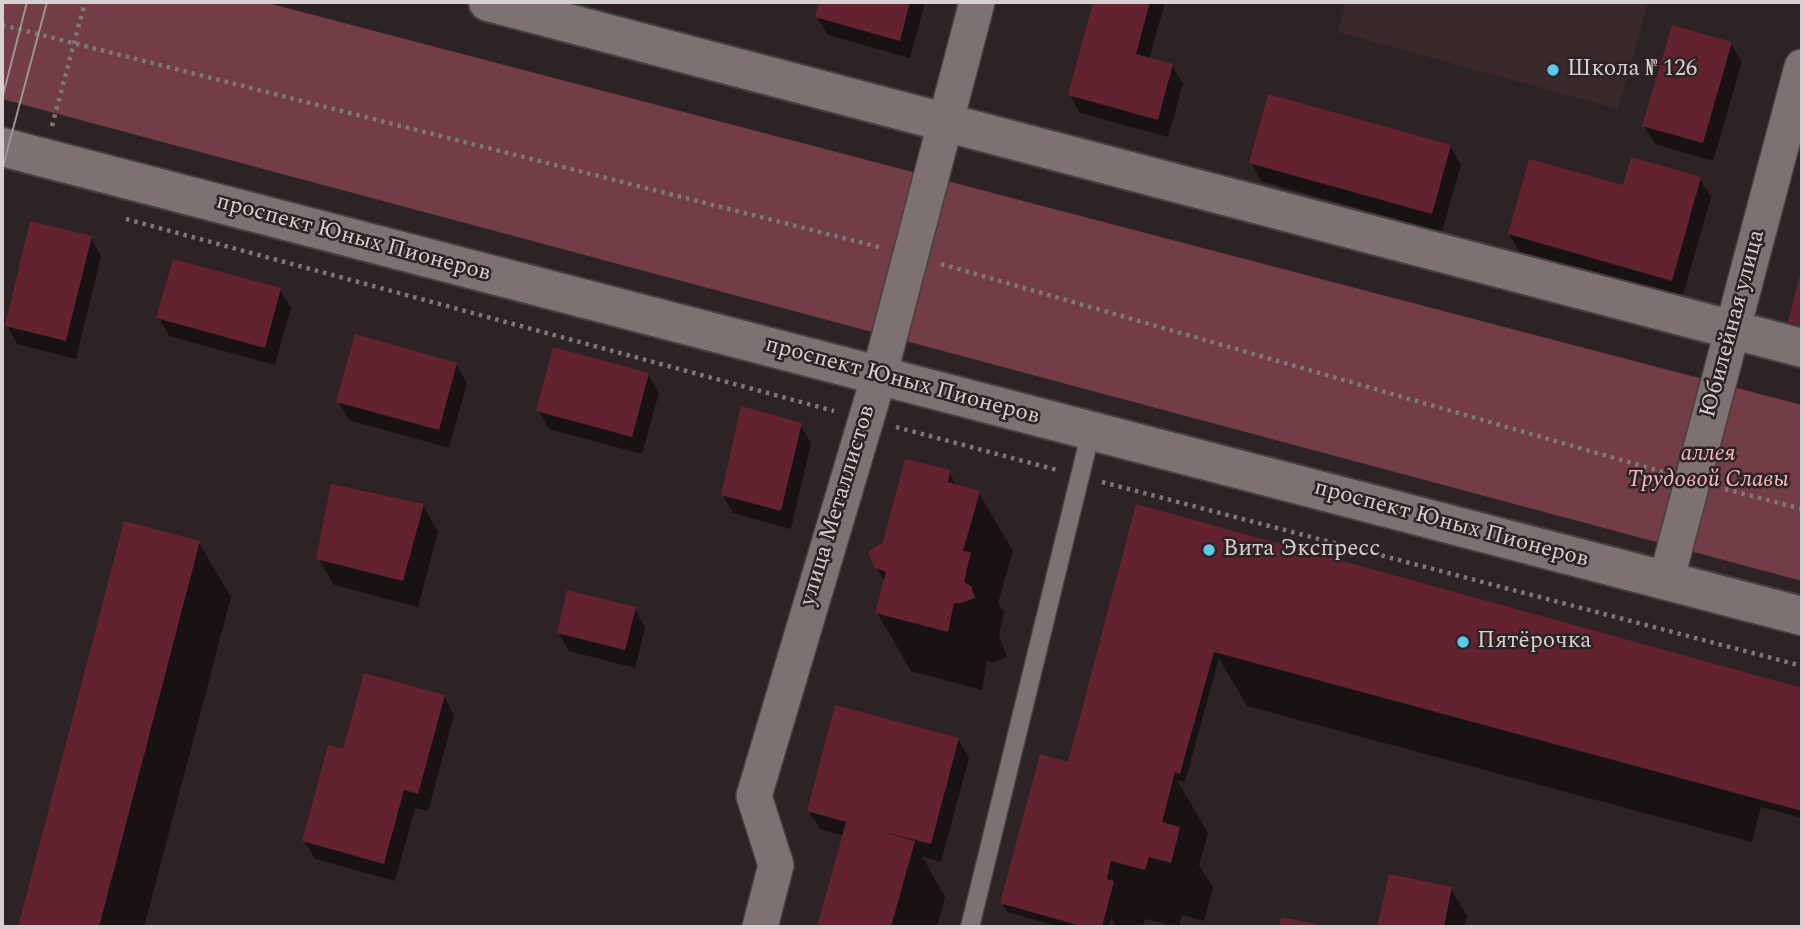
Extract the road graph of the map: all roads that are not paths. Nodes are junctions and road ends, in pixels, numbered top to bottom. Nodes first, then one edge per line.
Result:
1 (488, 2) edge
2 (977, 2) edge
3 (1802, 67) edge
4 (945, 122) junction
5 (2, 147) edge
6 (1732, 330) junction
7 (1802, 348) edge
8 (878, 376) junction
9 (1091, 431) junction
10 (1665, 581) junction
11 (1802, 616) edge
12 (760, 927) edge
13 (970, 927) edge

1 - 4 street
2 - 4 street, улица Металлистов
3 - 6 street, Юбилейная улица
4 - 6 street
4 - 8 street, улица Металлистов
5 - 8 street, проспект Юных Пионеров
6 - 7 street
6 - 10 street, Юбилейная улица
8 - 9 street, проспект Юных Пионеров
8 - 12 street, улица Металлистов
9 - 10 street, проспект Юных Пионеров
9 - 13 lane
10 - 11 street, проспект Юных Пионеров

